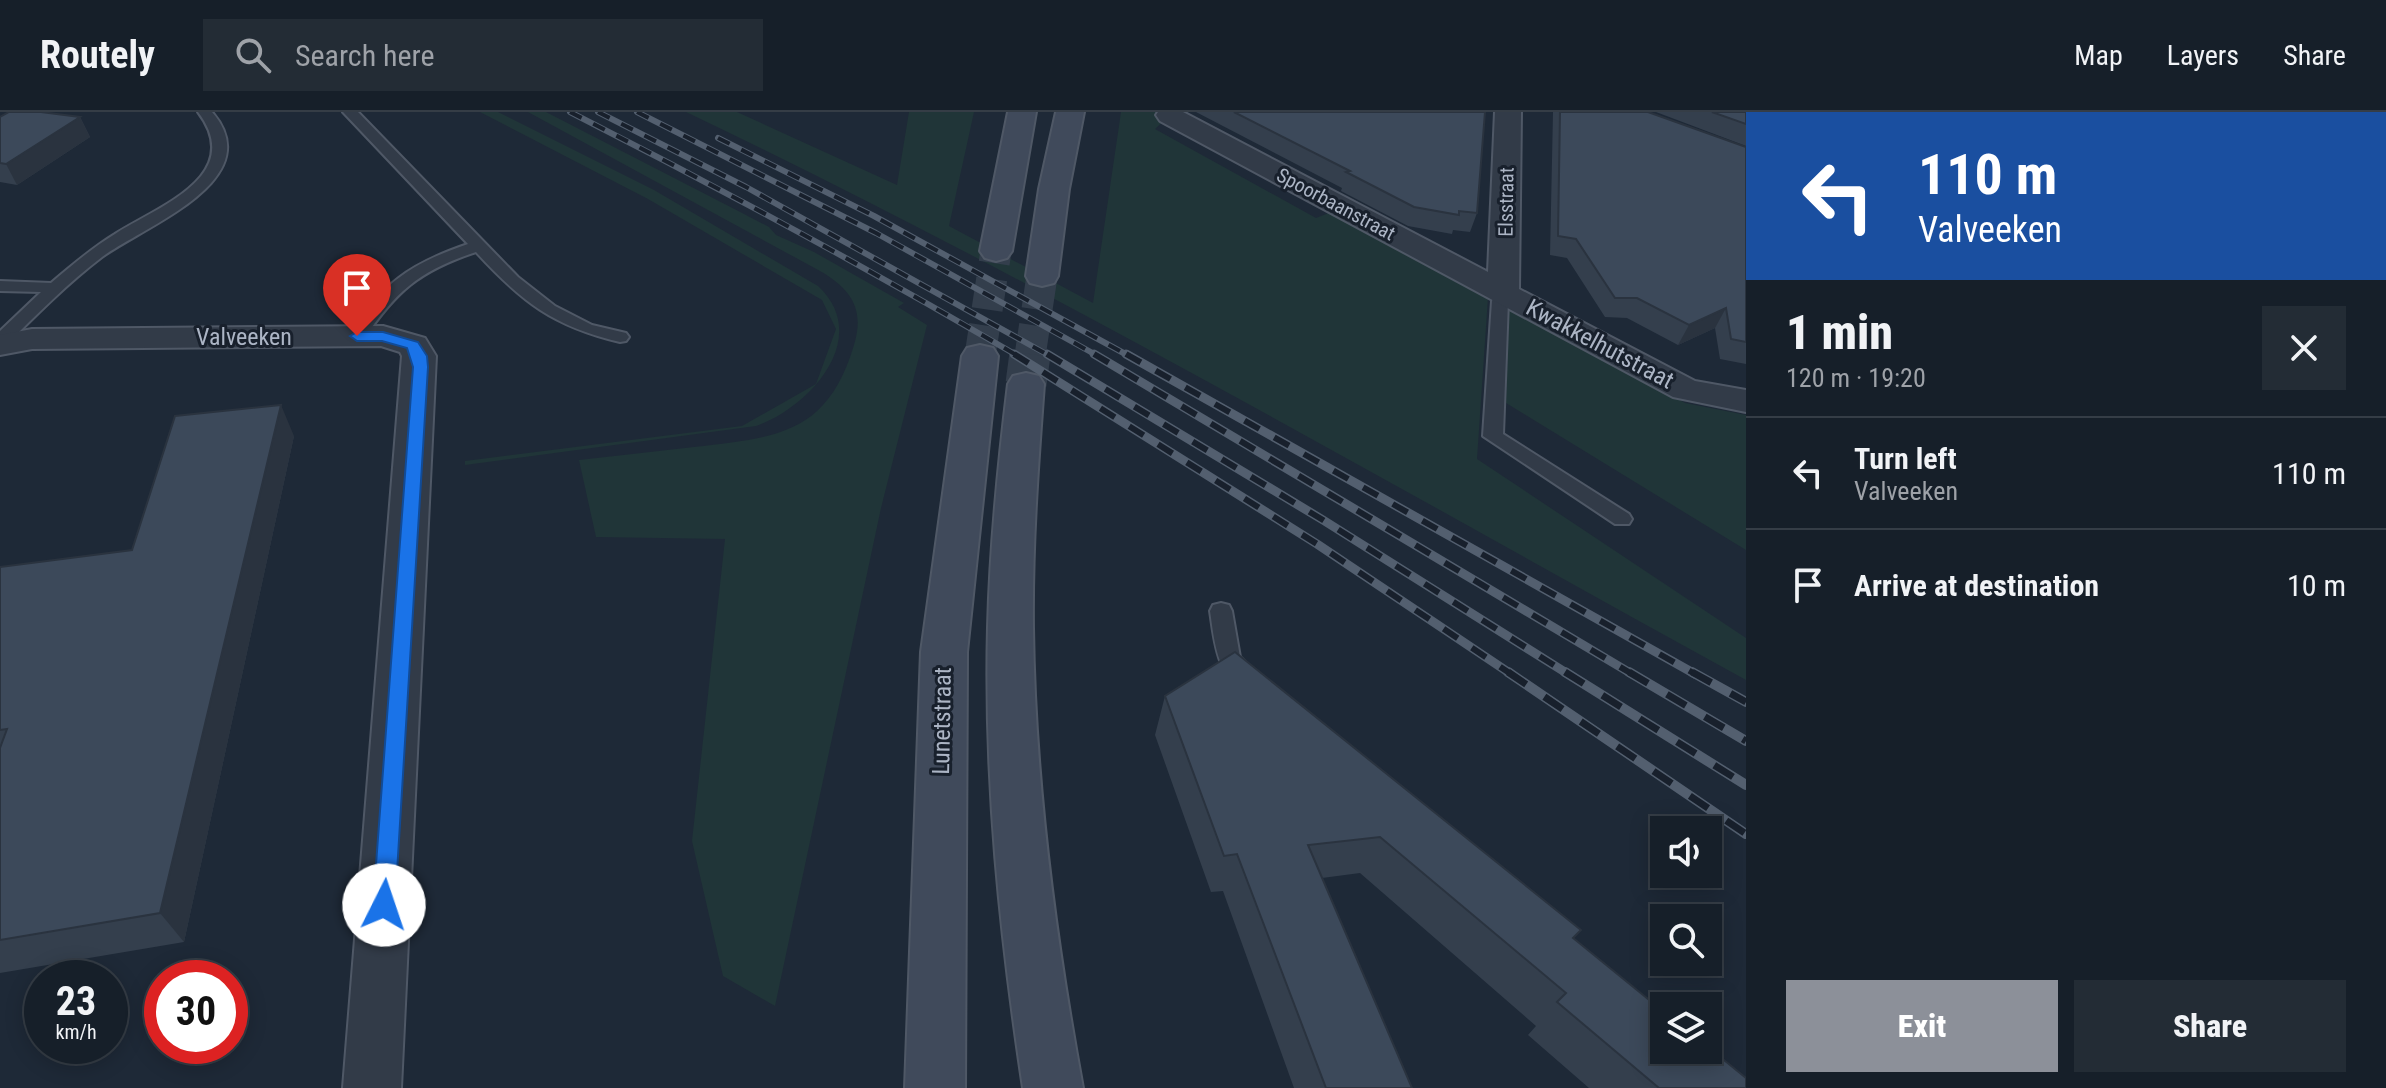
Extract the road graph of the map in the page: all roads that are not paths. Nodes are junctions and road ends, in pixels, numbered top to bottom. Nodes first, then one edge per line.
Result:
1 (205, 112) edge
2 (350, 112) edge
3 (1022, 112) edge
4 (1070, 112) edge
5 (1508, 112) edge
6 (1169, 115) dead end
7 (479, 246) junction
8 (996, 251) tunnel mouth
9 (1042, 276) tunnel mouth
10 (0, 286) edge
11 (55, 288) junction
12 (1503, 293) junction
13 (357, 336) junction
14 (620, 337) dead end
15 (0, 343) edge
16 (980, 356) tunnel mouth
17 (1026, 384) tunnel mouth
18 (1746, 401) edge
19 (1622, 519) dead end
20 (1221, 611) dead end
21 (1265, 691) edge
22 (372, 1088) edge
23 (935, 1088) edge
24 (1053, 1088) edge

1 - 11 lane
2 - 7 lane
3 - 8 main road
4 - 9 main road
5 - 12 street, Elsstraat
6 - 12 street, Spoorbaanstraat
7 - 13 lane
7 - 14 lane
10 - 11 lane
11 - 15 lane
12 - 18 street, Kwakkelhutstraat
12 - 19 lane
13 - 15 street, Valveeken
13 - 22 street, Valveeken
16 - 23 main road, Lunetstraat
17 - 24 main road
20 - 21 lane

